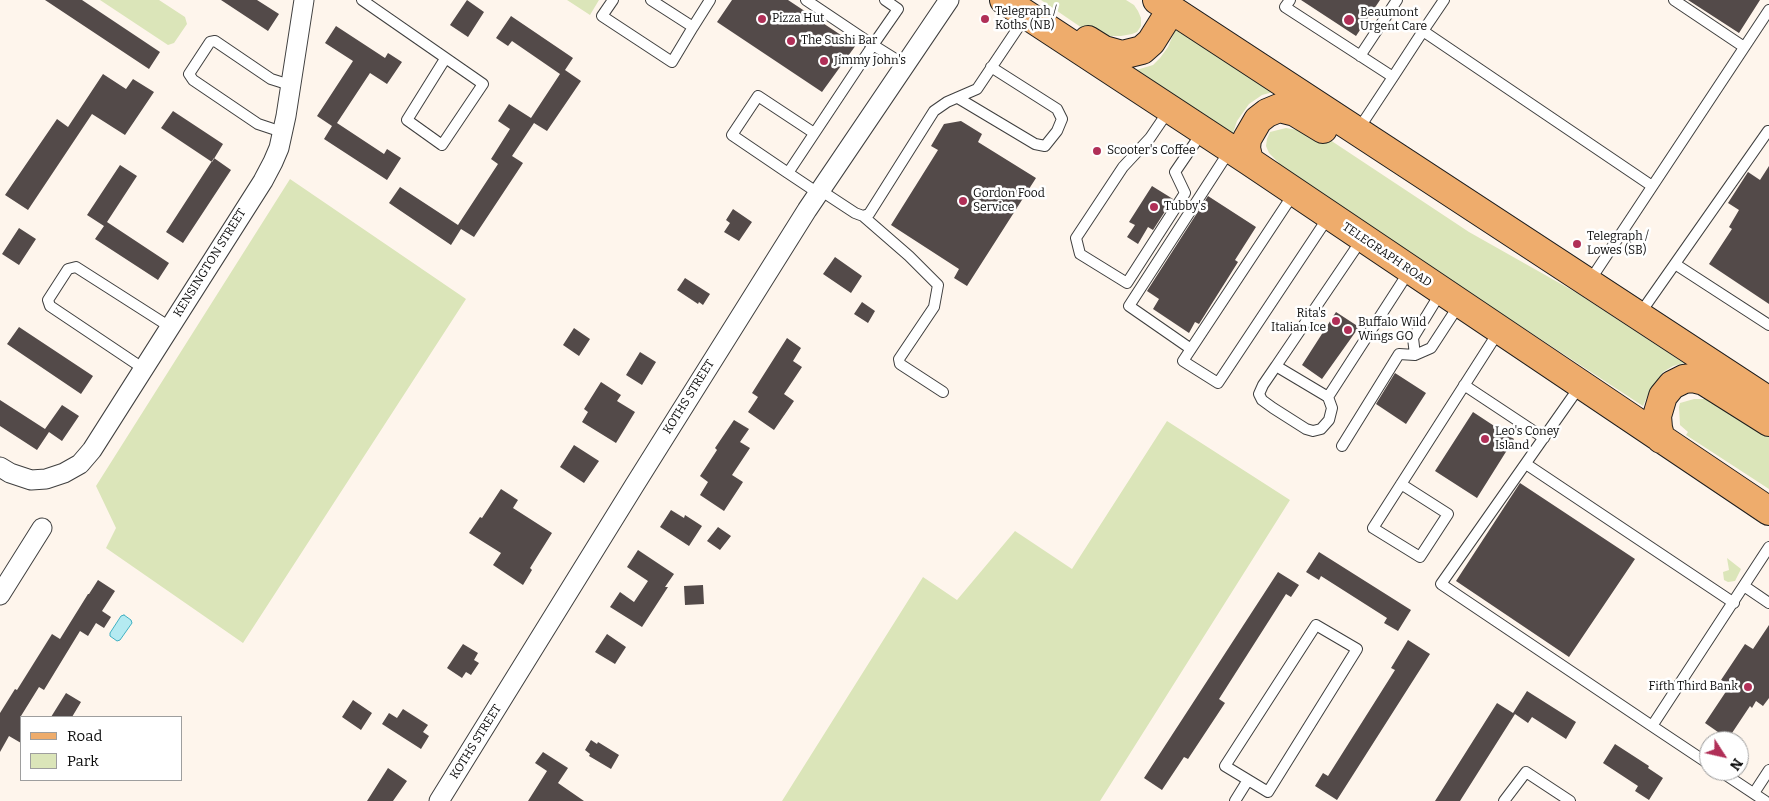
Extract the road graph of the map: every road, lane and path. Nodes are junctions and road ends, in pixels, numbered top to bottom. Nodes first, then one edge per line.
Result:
1 (304, 0) edge
2 (362, 0) edge
3 (613, 0) edge
4 (651, 0) edge
5 (710, 0) edge
6 (806, 0) edge
7 (885, 0) edge
8 (949, 0) edge
9 (1004, 0) edge
10 (1290, 0) edge
11 (1397, 0) edge
12 (1444, 0) edge
13 (1674, 0) edge
14 (1168, 3) edge
15 (1027, 8) edge
16 (1769, 10) edge
17 (693, 27) junction
18 (1423, 31) junction
19 (873, 45) junction
20 (1744, 47) junction
21 (1360, 56) junction
22 (445, 59) junction
23 (904, 65) junction
24 (991, 67) junction
25 (1392, 77) junction
26 (290, 85) junction
27 (958, 98) junction
28 (1170, 109) junction
29 (1203, 131) junction
30 (1357, 131) junction
31 (1769, 131) edge
32 (282, 132) junction
33 (814, 133) junction
34 (1240, 155) junction
35 (788, 173) junction
36 (1652, 186) junction
37 (819, 191) junction
38 (1294, 192) junction
39 (863, 216) junction
40 (1329, 216) junction
41 (1362, 238) junction
42 (1529, 244) junction
43 (1675, 264) junction
44 (1410, 270) junction
45 (1588, 282) junction
46 (1450, 298) junction
47 (1639, 316) junction
48 (1769, 325) edge
49 (170, 327) junction
50 (1499, 330) junction
51 (1191, 349) junction
52 (1414, 355) junction
53 (1276, 366) junction
54 (144, 369) junction
55 (1464, 385) junction
56 (1580, 385) junction
57 (943, 392) dead end
58 (1328, 397) junction
59 (1769, 401) edge
60 (1769, 422) edge
61 (1544, 438) junction
62 (1661, 440) junction
63 (1342, 446) dead end
64 (1526, 464) junction
65 (0, 467) edge
66 (1401, 484) junction
67 (1769, 510) edge
68 (42, 528) dead end
69 (1769, 548) edge
70 (1744, 586) junction
71 (0, 596) edge
72 (1734, 603) junction
73 (1769, 603) edge
74 (1652, 726) junction
75 (1699, 757) edge
76 (1769, 770) edge
77 (1248, 780) junction
78 (1735, 781) edge
79 (1754, 793) junction
80 (439, 801) edge
81 (1235, 801) edge
82 (1504, 801) edge
83 (1570, 801) edge
84 (1766, 801) edge

1 - 26 street, KENSINGTON STREET
2 - 22 lane
3 - 17 lane
4 - 17 lane
5 - 17 lane
6 - 19 lane
7 - 19 lane
8 - 23 street, KOTHS STREET
9 - 15 main road, TELEGRAPH ROAD
10 - 21 lane
11 - 21 lane
12 - 18 lane
13 - 20 lane
14 - 15 main road
14 - 30 main road
15 - 24 lane
15 - 28 main road, TELEGRAPH ROAD
16 - 20 lane
18 - 25 lane
18 - 36 lane
19 - 23 lane
19 - 33 lane
20 - 36 lane
21 - 25 lane
22 - 22 lane
23 - 37 street, KOTHS STREET
24 - 27 lane
24 - 27 lane
25 - 30 lane
26 - 32 street, KENSINGTON STREET
26 - 32 lane
27 - 39 lane
28 - 29 main road, TELEGRAPH ROAD
28 - 29 lane
29 - 34 main road, TELEGRAPH ROAD
30 - 42 main road
31 - 43 lane
32 - 49 street, KENSINGTON STREET
33 - 35 lane
33 - 35 lane
34 - 38 main road, TELEGRAPH ROAD
34 - 42 main road
34 - 51 lane
35 - 37 lane
36 - 45 lane
37 - 39 lane
37 - 80 street, KOTHS STREET
38 - 40 main road, TELEGRAPH ROAD
38 - 51 lane
39 - 57 lane
40 - 41 main road, TELEGRAPH ROAD
40 - 51 lane
41 - 44 main road, TELEGRAPH ROAD
41 - 53 lane
42 - 45 main road
43 - 47 lane
43 - 48 lane
44 - 46 main road, TELEGRAPH ROAD
44 - 58 lane
45 - 47 main road
46 - 50 main road, TELEGRAPH ROAD
46 - 52 lane
46 - 52 lane
47 - 59 main road
49 - 54 street, KENSINGTON STREET
49 - 54 lane
50 - 55 lane
50 - 56 main road, TELEGRAPH ROAD
52 - 63 lane
53 - 58 lane
53 - 58 lane
54 - 65 street, KENSINGTON STREET
55 - 61 lane
55 - 66 lane
56 - 61 lane
56 - 62 main road, TELEGRAPH ROAD
60 - 62 main road
61 - 64 lane
62 - 67 main road, TELEGRAPH ROAD
64 - 72 lane
64 - 74 lane
66 - 66 lane
68 - 71 street
69 - 70 lane
70 - 72 lane
70 - 73 lane
72 - 74 lane
74 - 75 lane
76 - 79 lane
77 - 77 lane
77 - 81 lane
78 - 79 lane
79 - 84 lane
82 - 83 lane

